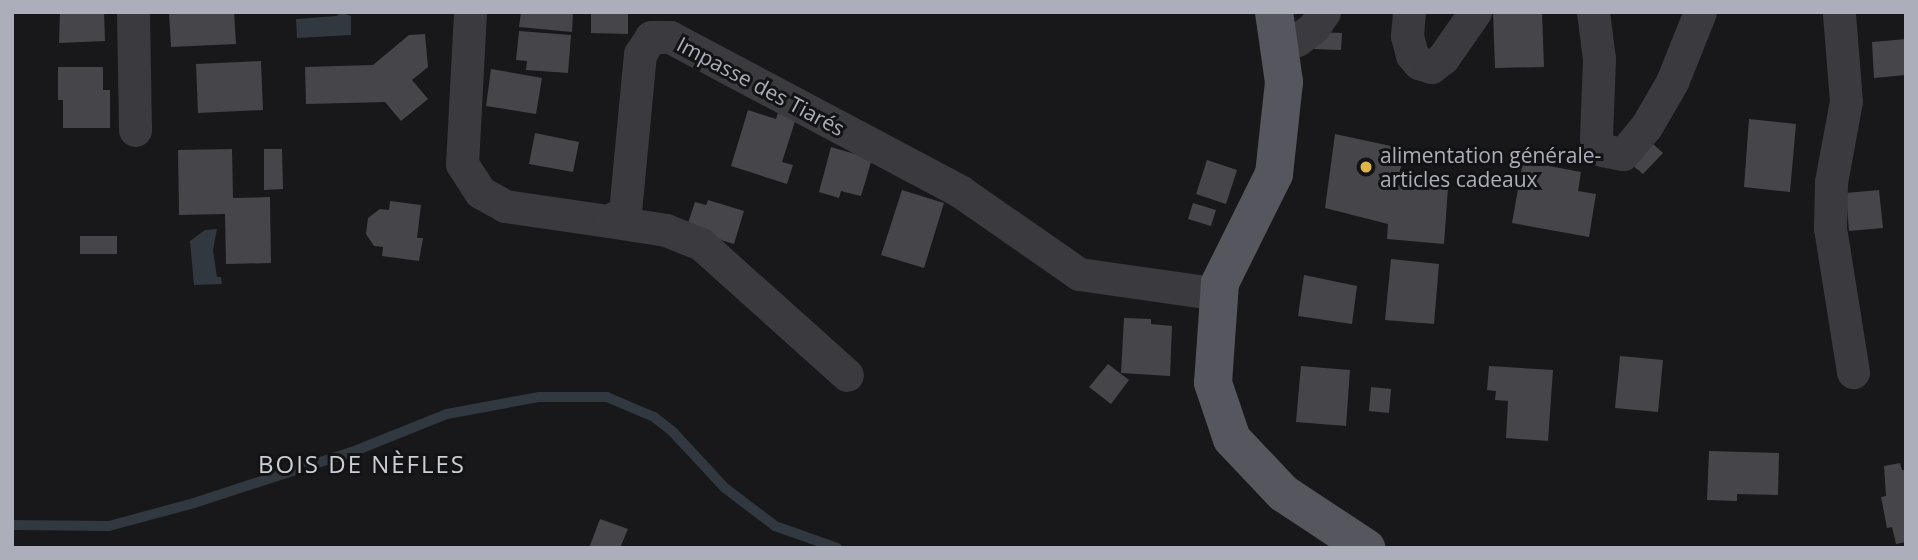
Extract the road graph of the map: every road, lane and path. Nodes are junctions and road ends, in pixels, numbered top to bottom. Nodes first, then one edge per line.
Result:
1 (133, 12) edge
2 (470, 12) edge
3 (1324, 12) edge
4 (1409, 12) edge
5 (1475, 12) edge
6 (1593, 12) edge
7 (1700, 12) edge
8 (1836, 13) edge
9 (1276, 29) edge
10 (135, 130) dead end
11 (608, 221) junction
12 (1219, 293) junction
13 (1853, 372) dead end
14 (847, 375) dead end
15 (1366, 548) edge

1 - 10 street
2 - 11 street
3 - 9 street
4 - 5 street
6 - 7 street
8 - 13 street
9 - 12 main road
11 - 12 street, Impasse des Tiarés
11 - 14 street
12 - 15 main road

